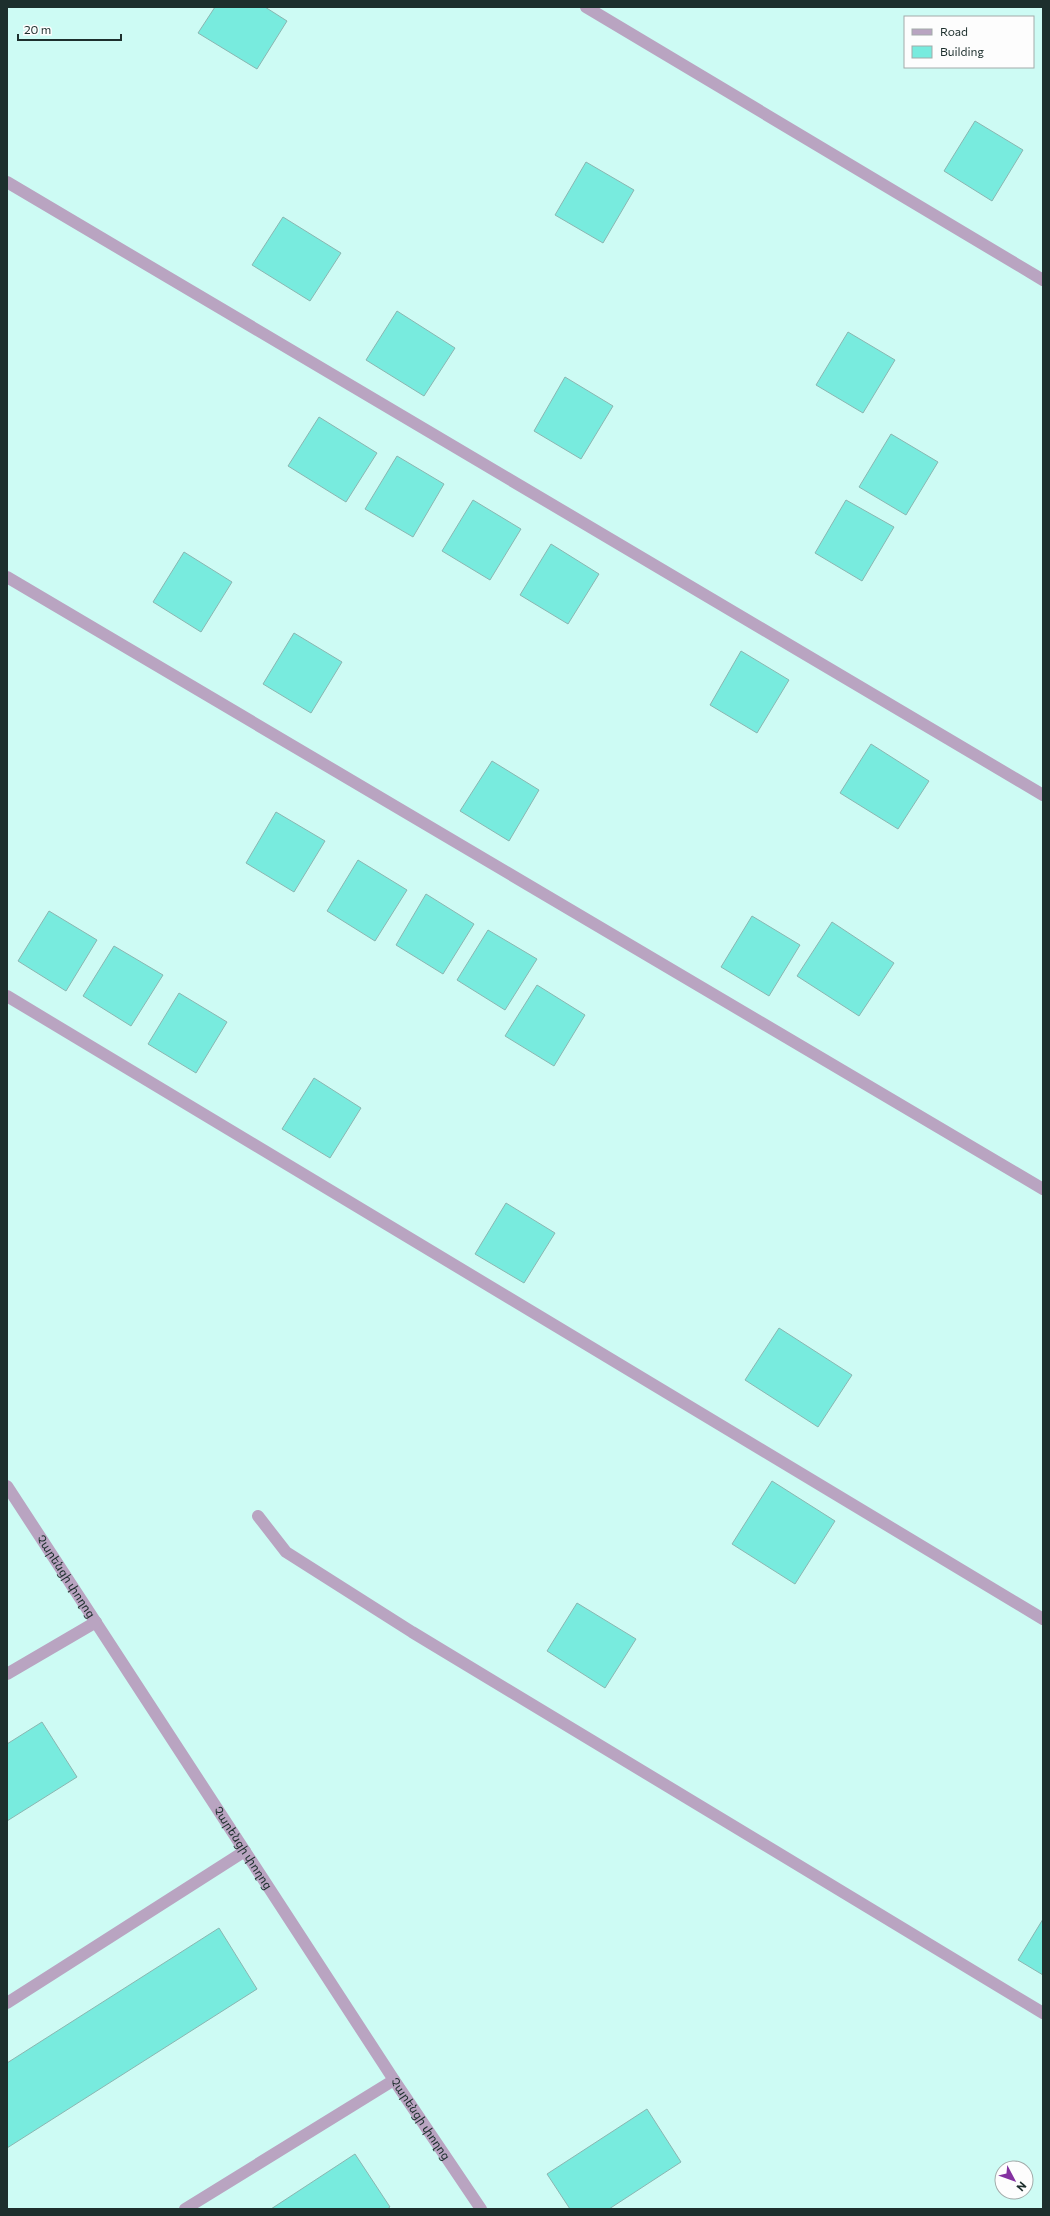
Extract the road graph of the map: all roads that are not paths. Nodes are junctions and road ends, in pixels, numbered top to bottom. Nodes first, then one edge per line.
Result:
1 (586, 7) edge
2 (7, 182) edge
3 (1043, 280) edge
4 (7, 577) edge
5 (1043, 795) edge
6 (7, 996) edge
7 (1043, 1189) edge
8 (7, 1486) edge
9 (258, 1516) dead end
10 (1043, 1618) edge
11 (96, 1622) junction
12 (7, 1674) edge
13 (245, 1851) junction
14 (7, 2003) edge
15 (1043, 2014) edge
16 (394, 2080) junction
17 (185, 2209) edge
18 (481, 2209) edge

1 - 3 street
2 - 5 street
4 - 7 street
6 - 10 street
8 - 11 street, Չարենցի փողոց
9 - 15 street
11 - 12 street
11 - 13 street, Չարենցի փողոց
13 - 14 street
13 - 16 street, Չարենցի փողոց
16 - 17 street
16 - 18 street, Չարենցի փողոց

